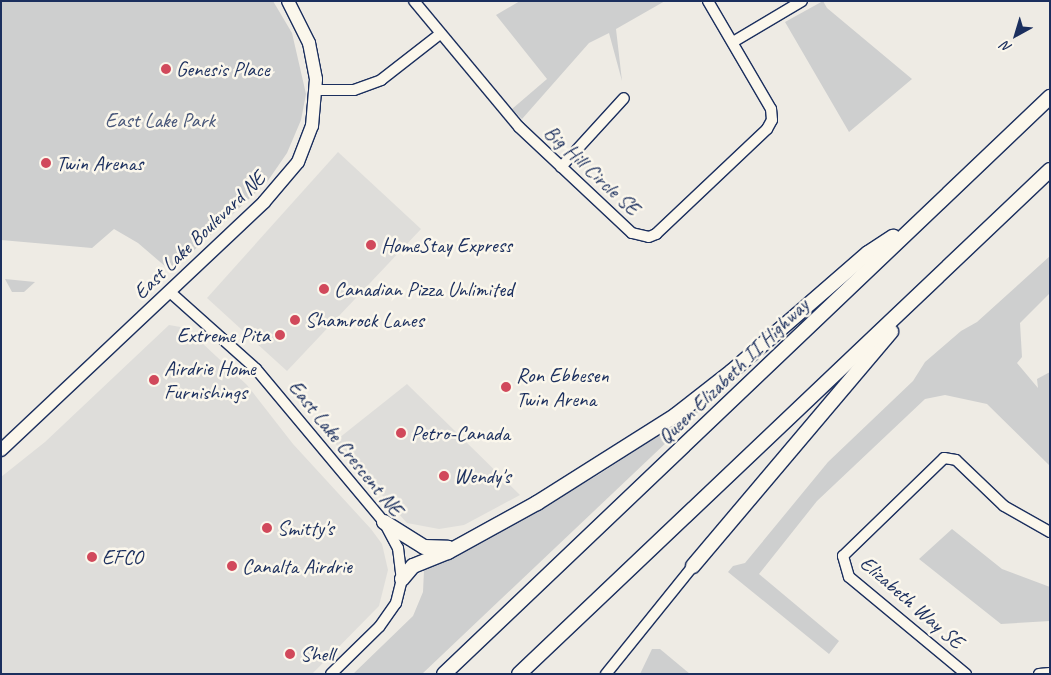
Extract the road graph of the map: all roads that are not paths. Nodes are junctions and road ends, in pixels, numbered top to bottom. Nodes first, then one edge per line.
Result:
1 (288, 1) edge
2 (414, 1) edge
3 (708, 1) edge
4 (802, 1) edge
5 (440, 34) junction
6 (733, 42) junction
7 (317, 90) junction
8 (1050, 97) edge
9 (624, 98) dead end
10 (561, 166) junction
11 (1050, 170) edge
12 (919, 221) junction
13 (929, 286) junction
14 (170, 292) junction
15 (1, 450) edge
16 (384, 522) junction
17 (1050, 532) edge
18 (472, 540) junction
19 (693, 566) joint
20 (402, 579) junction
21 (1050, 673) edge
22 (331, 674) edge
23 (444, 674) edge
24 (519, 674) edge
25 (606, 674) edge
26 (966, 674) edge
27 (1039, 674) edge

1 - 7 main road, East Lake Boulevard NE
2 - 5 street, Big Hill Circle SE
3 - 6 street, Big Hill Circle SE
4 - 6 street
5 - 7 street
5 - 10 street, Big Hill Circle SE
6 - 10 street, Big Hill Circle SE
7 - 14 main road, East Lake Boulevard NE
8 - 12 highway, Queen Elizabeth II Highway
9 - 10 street
11 - 13 highway
12 - 18 highway
12 - 23 highway, Queen Elizabeth II Highway
13 - 19 highway
13 - 24 highway
14 - 15 main road, East Lake Boulevard NE
14 - 16 street, East Lake Crescent NE
16 - 18 highway
16 - 20 street, East Lake Crescent NE
17 - 26 street, Elizabeth Way SE
18 - 20 highway
19 - 25 street
20 - 22 street, East Lake Crescent NE
21 - 27 street

